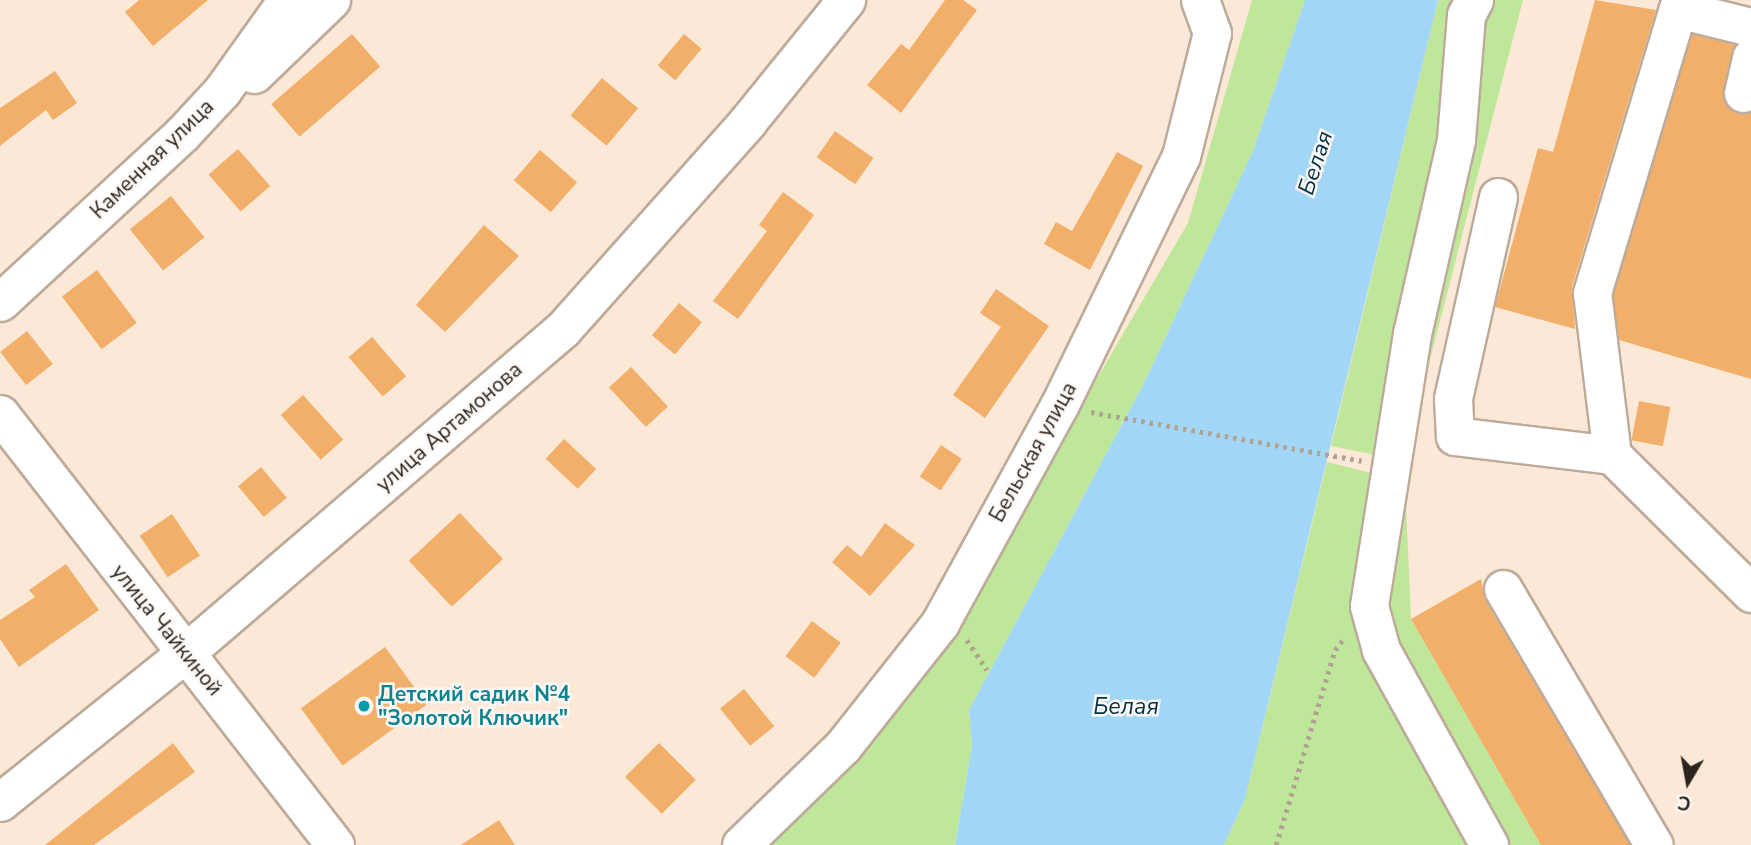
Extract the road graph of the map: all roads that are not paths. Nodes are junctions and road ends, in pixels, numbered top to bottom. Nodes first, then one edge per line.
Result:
1 (288, 0) edge
2 (331, 0) edge
3 (846, 0) edge
4 (1200, 0) edge
5 (1474, 0) edge
6 (1751, 27) edge
7 (1751, 57) edge
8 (222, 91) junction
9 (1743, 93) dead end
10 (1498, 197) dead end
11 (0, 302) edge
12 (0, 414) edge
13 (1612, 455) junction
14 (1503, 589) dead end
15 (1751, 593) edge
16 (186, 653) junction
17 (0, 802) edge
18 (335, 845) edge
19 (741, 845) edge
20 (1489, 845) edge
21 (1654, 845) edge

1 - 8 street, Каменная улица
2 - 8 street
3 - 16 street, улица Артамонова
4 - 19 street, Бельская улица
5 - 20 street
6 - 13 street
7 - 9 street
8 - 11 street, Каменная улица
10 - 13 street
12 - 16 street, улица Чайкиной
13 - 15 street
14 - 21 street
16 - 17 street, улица Артамонова
16 - 18 street, улица Чайкиной

